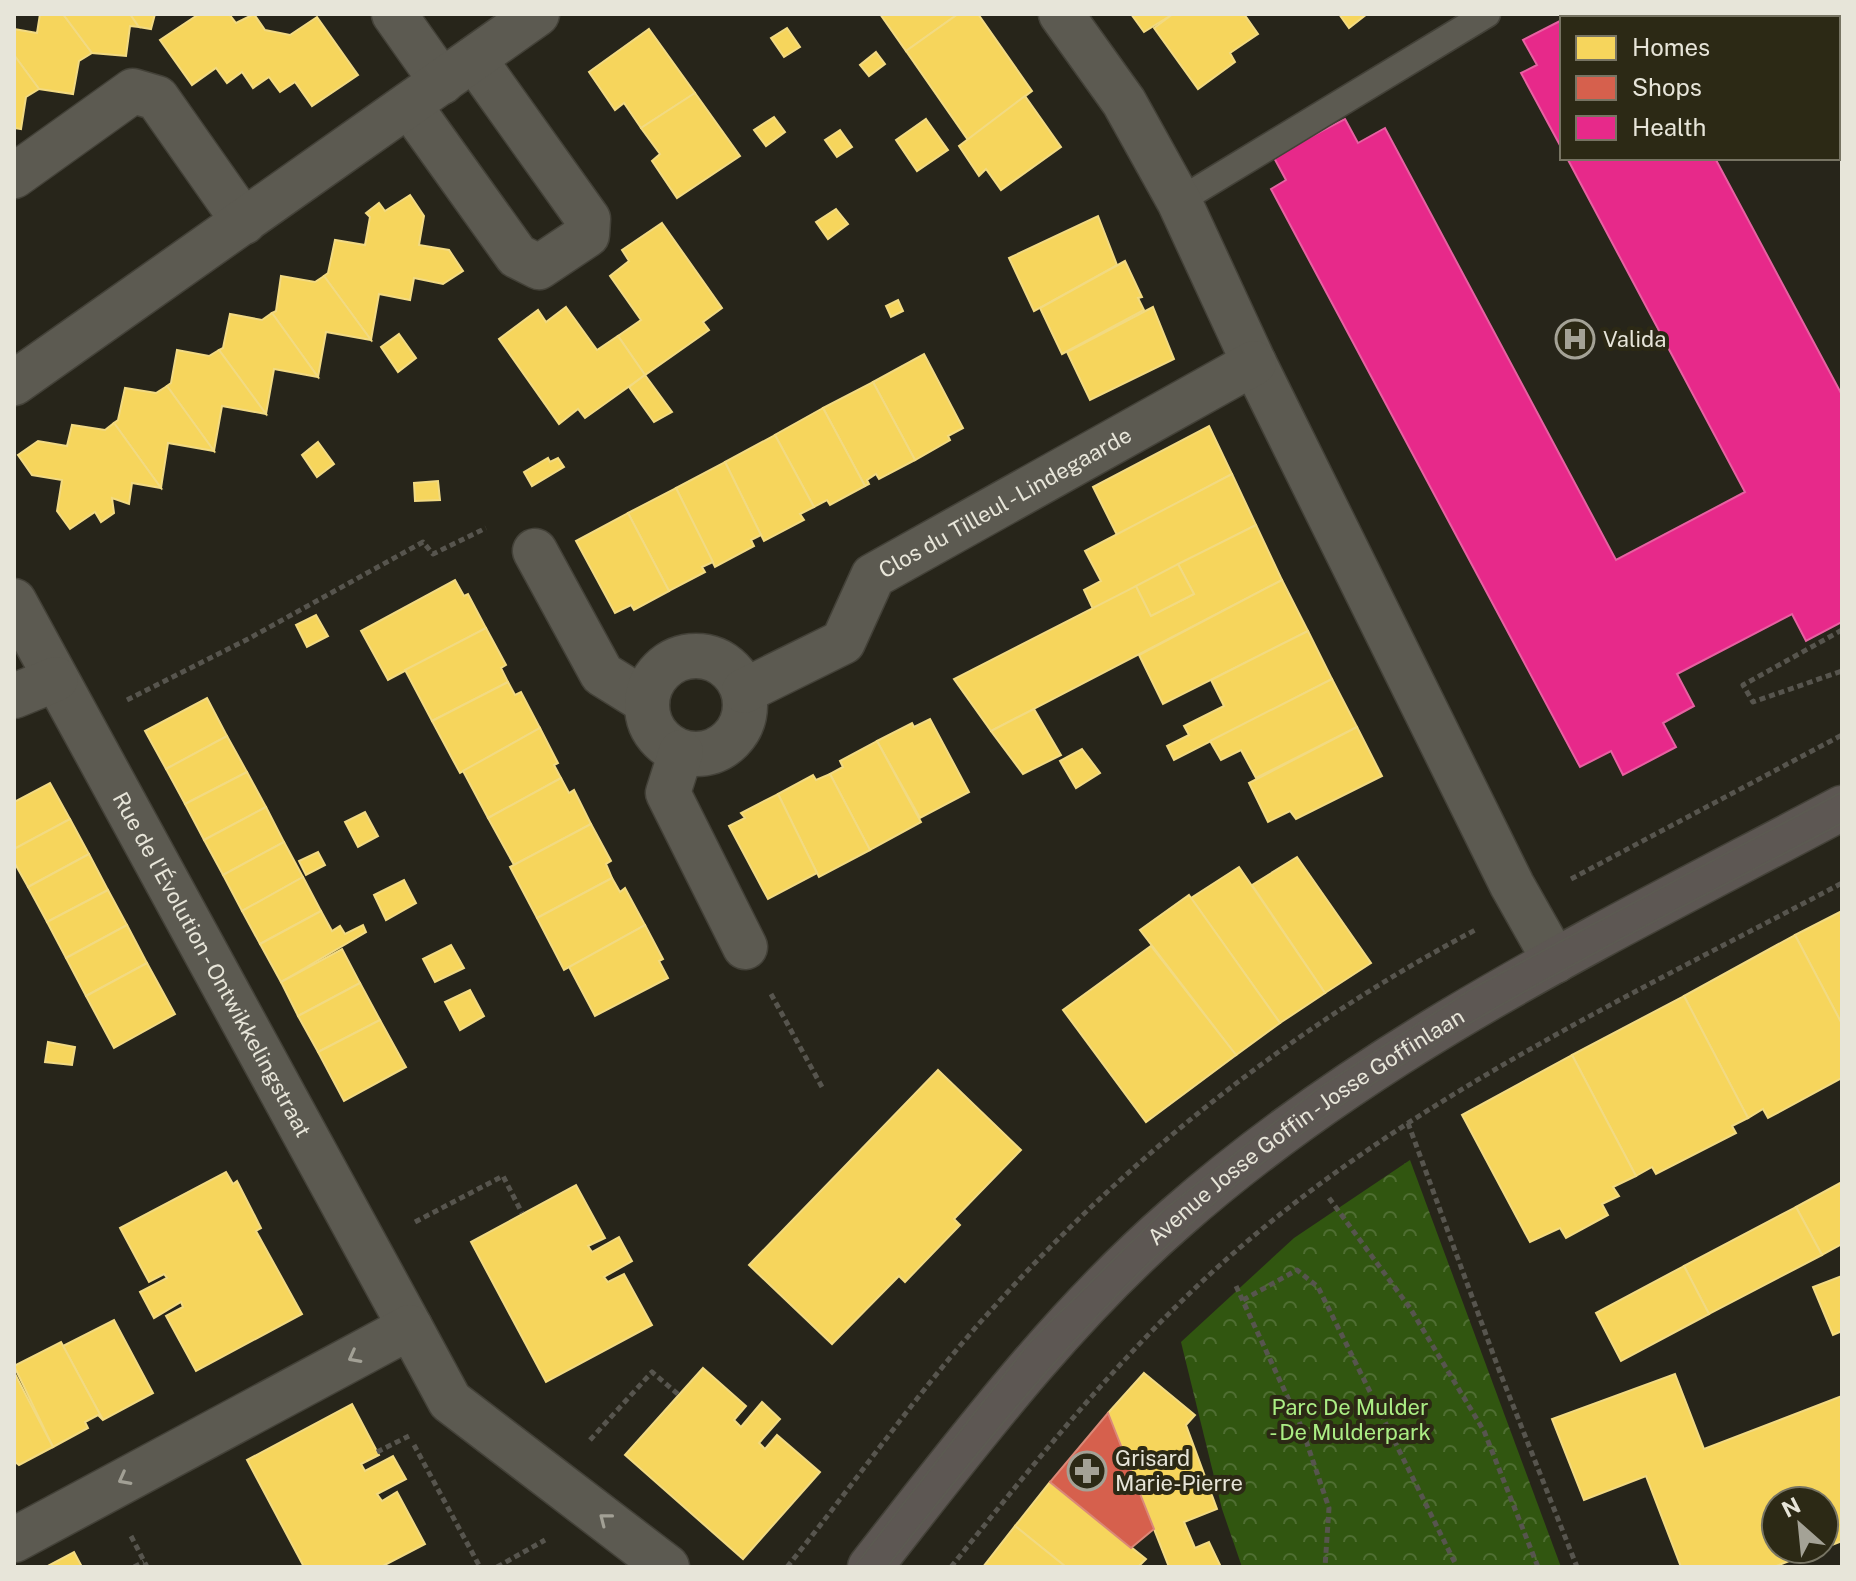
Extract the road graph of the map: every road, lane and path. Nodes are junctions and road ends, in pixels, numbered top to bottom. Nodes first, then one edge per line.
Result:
1 (394, 14) edge
2 (537, 14) edge
3 (1061, 14) edge
4 (1487, 14) edge
5 (442, 82) junction
6 (14, 176) edge
7 (1179, 201) junction
8 (244, 222) junction
9 (1254, 363) junction
10 (14, 383) edge
11 (535, 551) joint
12 (14, 601) edge
13 (1842, 630) edge
14 (1842, 671) edge
15 (56, 679) junction
16 (744, 691) junction
17 (14, 696) edge
18 (647, 702) junction
19 (79, 723) junction
20 (1842, 735) edge
21 (681, 752) junction
22 (1842, 808) edge
23 (1842, 883) edge
24 (1524, 905) junction
25 (745, 947) joint
26 (1555, 961) junction
27 (822, 1087) dead end
28 (1408, 1123) junction
29 (1329, 1198) dead end
30 (522, 1213) dead end
31 (368, 1247) junction
32 (1236, 1286) dead end
33 (1243, 1300) junction
34 (410, 1327) junction
35 (679, 1395) dead end
36 (377, 1452) dead end
37 (554, 1479) junction
38 (14, 1540) edge
39 (144, 1562) dead end
40 (134, 1567) edge
41 (480, 1567) edge
42 (667, 1567) edge
43 (870, 1567) edge
44 (951, 1567) edge
45 (1325, 1567) edge
46 (1457, 1567) edge
47 (1538, 1567) edge
48 (1577, 1567) edge

1 - 5 street
2 - 5 street
3 - 7 street
4 - 7 lane
5 - 8 street
6 - 8 street
7 - 9 street
8 - 10 street
9 - 16 street, Clos du Tilleul - Lindegaarde
9 - 24 street
11 - 18 street
11 - 19 path
12 - 15 street, Rue de l'Évolution - Ontwikkelingstraat
13 - 14 path
15 - 17 street
15 - 19 street, Rue de l'Évolution - Ontwikkelingstraat
16 - 18 street
16 - 21 street
18 - 21 street
19 - 31 street, Rue de l'Évolution - Ontwikkelingstraat
20 - 24 path
21 - 25 street
22 - 26 main road, Avenue Josse Goffin - Josse Goffinlaan
23 - 28 path
24 - 26 street
25 - 27 path
26 - 43 main road, Avenue Josse Goffin - Josse Goffinlaan
28 - 44 path
28 - 48 path
29 - 47 path
30 - 31 path
31 - 34 street, Rue de l'Évolution - Ontwikkelingstraat
32 - 33 path
33 - 45 path
33 - 46 path
34 - 37 street, Rue de l'Évolution - Ontwikkelingstraat
34 -> 38 street
35 - 37 path
36 - 41 path
42 -> 37 street, Rue de l'Évolution - Ontwikkelingstraat
39 - 40 path

